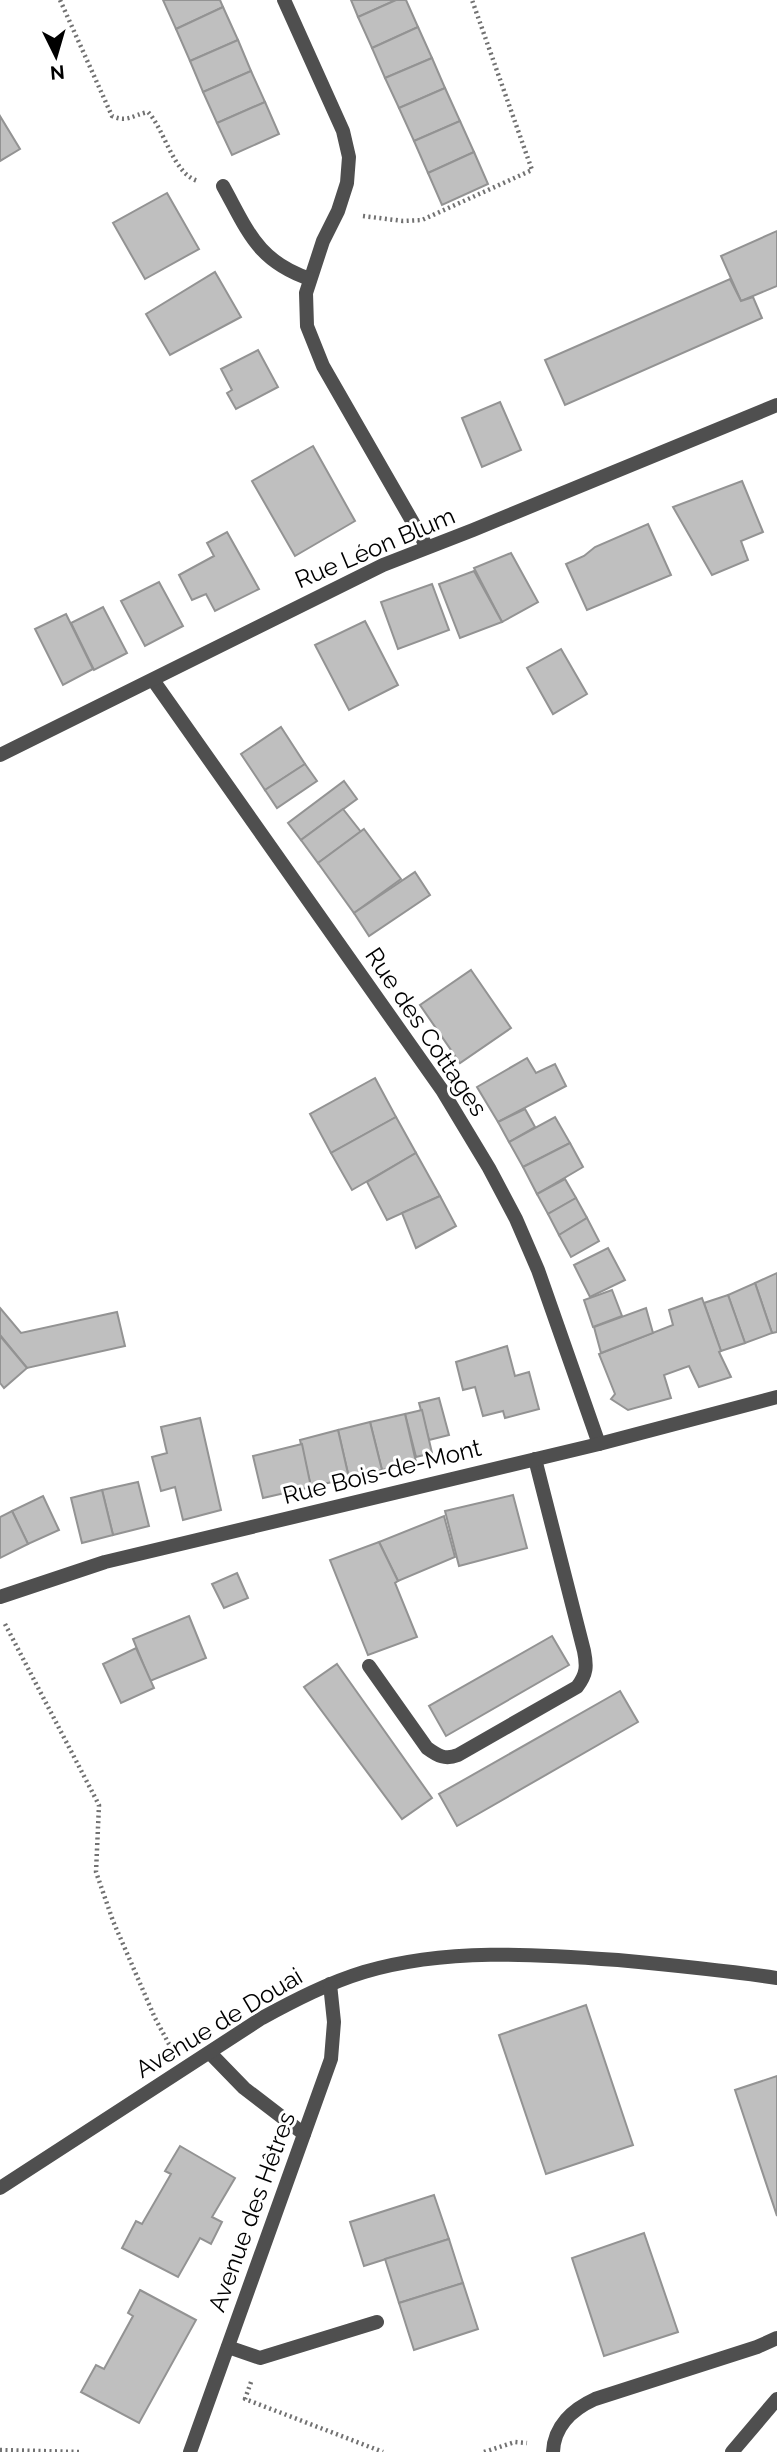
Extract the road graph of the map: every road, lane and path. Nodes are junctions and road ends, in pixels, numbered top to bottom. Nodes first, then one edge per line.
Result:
1 (60, 0) edge
2 (284, 0) edge
3 (472, 0) edge
4 (223, 186) joint
5 (338, 211) junction
6 (310, 279) junction
7 (777, 405) edge
8 (428, 547) junction
9 (153, 680) junction
10 (0, 755) edge
11 (777, 1397) edge
12 (599, 1444) junction
13 (535, 1459) junction
14 (0, 1597) edge
15 (0, 1614) edge
16 (369, 1666) dead end
17 (777, 1978) edge
18 (330, 1984) junction
19 (210, 2053) junction
20 (183, 2070) junction
21 (304, 2134) junction
22 (0, 2188) edge
23 (377, 2322) dead end
24 (777, 2338) edge
25 (228, 2347) junction
26 (252, 2378) dead end
27 (777, 2399) edge
28 (553, 2448) edge
29 (0, 2450) edge
30 (81, 2452) edge
31 (190, 2452) edge
32 (383, 2452) edge
33 (484, 2452) edge
34 (732, 2452) edge

1 - 4 path
2 - 5 street
3 - 5 path
4 - 6 street
5 - 6 street
6 - 8 street
7 - 8 street, Rue Léon Blum
8 - 9 street, Rue Léon Blum
9 - 10 street, Rue Léon Blum
9 - 12 street, Rue des Cottages
11 - 12 street, Rue Bois-de-Mont
12 - 13 street, Rue Bois-de-Mont
13 - 14 street, Rue Bois-de-Mont
13 - 16 street
15 - 20 path
17 - 18 street, Avenue de Douai
18 - 19 street, Avenue de Douai
18 - 21 street, Avenue des Hêtres
19 - 20 street, Avenue de Douai
19 - 21 street
20 - 22 street, Avenue de Douai
21 - 25 street, Avenue des Hêtres
23 - 25 street
24 - 28 street
25 - 31 street, Avenue des Hêtres
26 - 32 path
27 - 34 street
28 - 33 path
29 - 30 path

